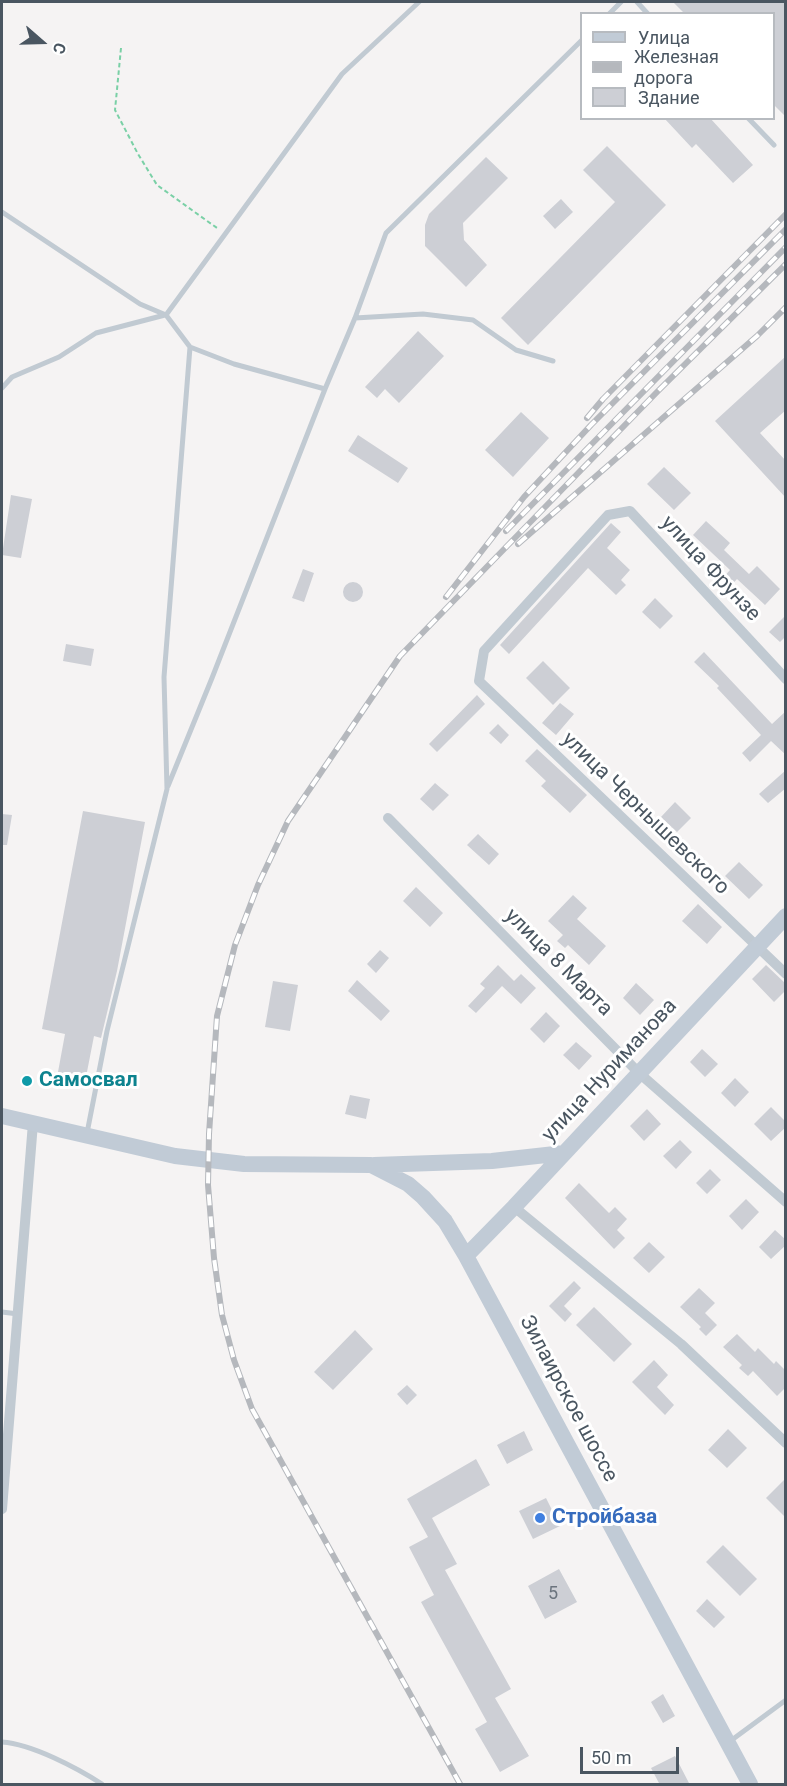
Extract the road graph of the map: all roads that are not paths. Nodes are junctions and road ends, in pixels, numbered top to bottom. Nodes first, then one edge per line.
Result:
1 (419, 2) edge
2 (580, 42) edge
3 (750, 120) edge
4 (774, 145) dead end
5 (2, 212) edge
6 (166, 315) junction
7 (355, 318) junction
8 (190, 347) junction
9 (553, 361) dead end
10 (2, 388) edge
11 (325, 389) junction
12 (786, 679) edge
13 (479, 681) joint
14 (167, 789) junction
15 (388, 818) dead end
16 (786, 916) edge
17 (756, 948) junction
18 (786, 974) edge
19 (639, 1073) junction
20 (2, 1116) edge
21 (33, 1123) junction
22 (86, 1135) junction
23 (564, 1153) junction
24 (371, 1166) junction
25 (786, 1202) edge
26 (514, 1207) junction
27 (466, 1256) junction
28 (2, 1312) edge
29 (18, 1314) junction
30 (786, 1443) edge
31 (2, 1509) edge
32 (786, 1700) edge
33 (2, 1742) edge
34 (728, 1743) junction
35 (102, 1785) edge
36 (750, 1785) edge

1 - 6 lane
2 - 7 lane
3 - 4 lane
5 - 6 lane
6 - 8 lane
6 - 10 lane
7 - 9 lane
7 - 11 lane
8 - 11 lane
8 - 14 lane
11 - 14 lane
12 - 13 street, улица Фрунзе
13 - 17 street, улица Чернышевского
14 - 22 lane
15 - 19 street, улица 8 Марта
16 - 17 main road, улица Нуриманова
17 - 18 street, улица Чернышевского
17 - 19 main road, улица Нуриманова
19 - 23 main road, улица Нуриманова
19 - 25 street, улица 8 Марта
20 - 21 main road
21 - 22 main road
21 - 29 street
22 - 24 main road
23 - 24 main road
23 - 26 main road, улица Нуриманова
24 - 27 main road, Зилаирское шоссе
26 - 27 main road, улица Нуриманова
26 - 30 street
27 - 34 main road, Зилаирское шоссе
28 - 29 lane
29 - 31 street
32 - 34 lane
33 - 35 lane
34 - 36 main road, Зилаирское шоссе

